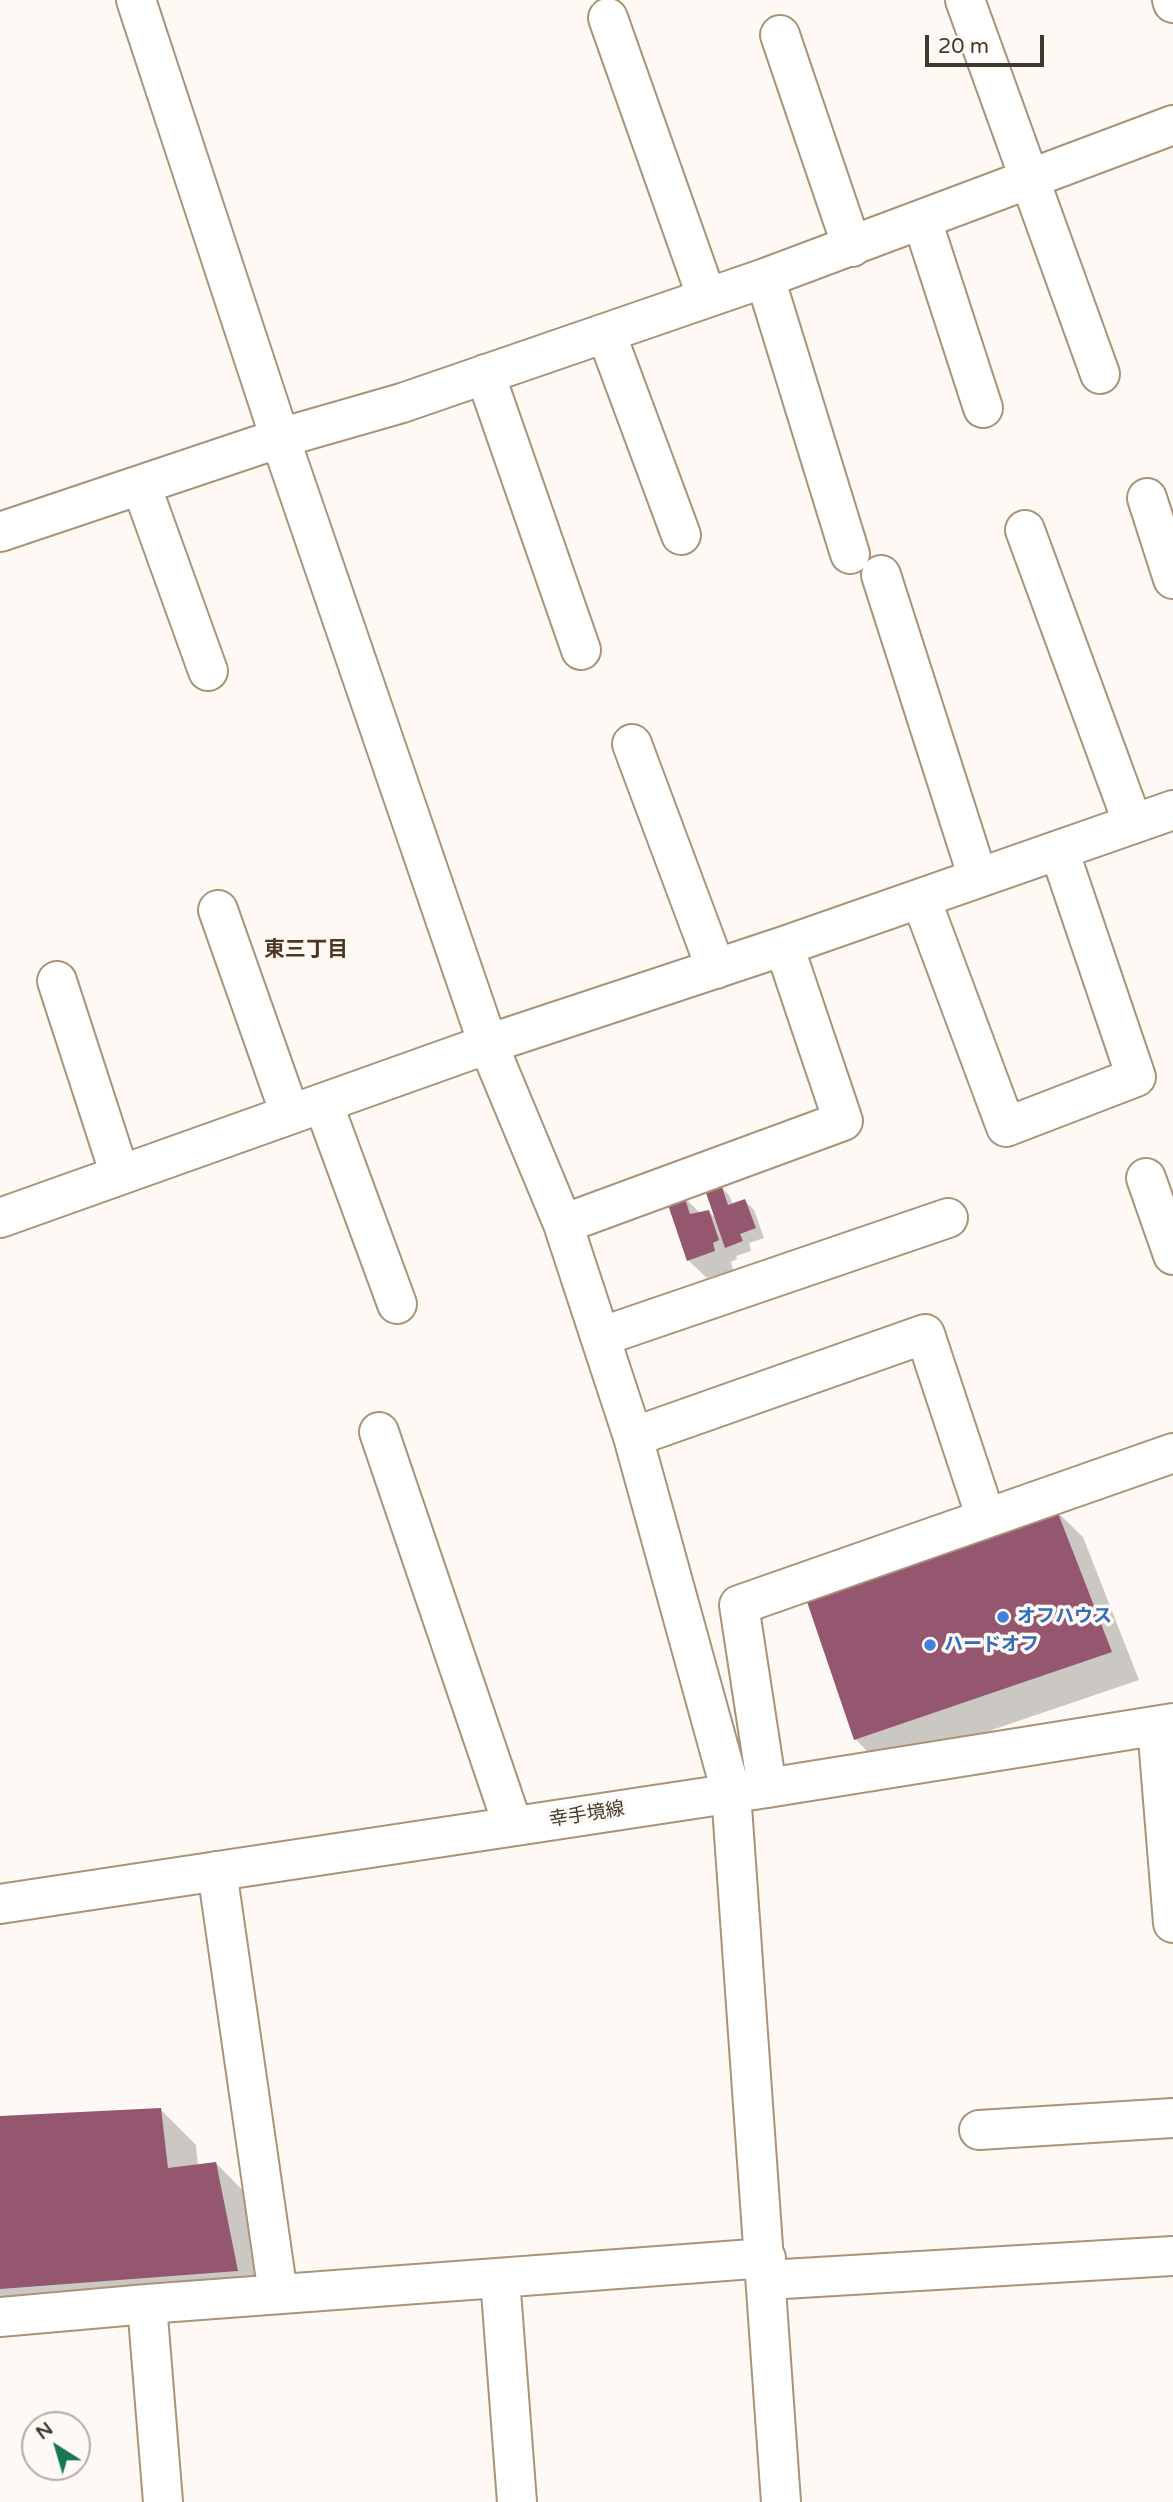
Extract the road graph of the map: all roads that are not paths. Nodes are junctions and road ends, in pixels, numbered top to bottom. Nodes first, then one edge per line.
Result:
1 (136, 0) edge
2 (965, 0) edge
3 (608, 18) dead end
4 (780, 35) dead end
5 (1173, 125) edge
6 (1029, 180) junction
7 (922, 220) junction
8 (852, 247) junction
9 (765, 278) junction
10 (707, 298) junction
11 (606, 333) junction
12 (485, 374) junction
13 (1100, 374) dead end
14 (983, 408) dead end
15 (280, 438) junction
16 (141, 485) junction
17 (1147, 498) dead end
18 (1026, 530) dead end
19 (0, 532) edge
20 (681, 535) dead end
21 (1173, 579) edge
22 (581, 650) dead end
23 (208, 671) dead end
24 (632, 744) dead end
25 (1173, 810) edge
26 (1133, 824) junction
27 (1059, 850) junction
28 (978, 878) junction
29 (921, 899) junction
30 (218, 910) dead end
31 (784, 946) junction
32 (716, 968) junction
33 (57, 981) dead end
34 (488, 1044) junction
35 (307, 1108) junction
36 (120, 1175) junction
37 (1146, 1178) dead end
38 (0, 1217) edge
39 (948, 1218) dead end
40 (563, 1224) junction
41 (1173, 1255) edge
42 (397, 1304) dead end
43 (600, 1337) junction
44 (379, 1432) dead end
45 (633, 1437) junction
46 (1173, 1453) edge
47 (986, 1518) junction
48 (1165, 1724) edge
49 (749, 1790) junction
50 (513, 1826) junction
51 (217, 1871) junction
52 (0, 1904) edge
53 (1173, 1923) edge
54 (1173, 2118) edge
55 (979, 2130) dead end
56 (1173, 2256) edge
57 (767, 2269) junction
58 (500, 2278) junction
59 (278, 2294) junction
60 (147, 2304) junction
61 (0, 2317) edge
62 (163, 2502) edge
63 (517, 2502) edge
64 (781, 2502) edge

1 - 15 street
2 - 6 street
3 - 10 street
4 - 8 street
5 - 6 street
6 - 7 street
6 - 13 street
7 - 8 street
7 - 14 street
8 - 9 street
9 - 10 street
9 - 28 street
10 - 11 street
11 - 12 street
11 - 20 street
12 - 15 street
12 - 22 street
15 - 16 street
15 - 34 street
16 - 19 street
16 - 23 street
17 - 21 street
18 - 26 street
24 - 32 street
25 - 26 street
26 - 27 street
27 - 28 street
27 - 29 street
28 - 29 street
29 - 31 street
30 - 35 street
31 - 32 street
31 - 40 street
32 - 34 street
33 - 36 street
34 - 35 street
34 - 40 street
35 - 36 street
35 - 42 street
36 - 38 street
37 - 41 street
39 - 43 street
40 - 43 street
43 - 45 street
44 - 50 street
45 - 47 street
45 - 49 street
46 - 47 street
47 - 49 street
48 - 49 street, 幸手境線
48 - 53 street
49 - 50 street, 幸手境線
49 - 57 street
50 - 51 street, 幸手境線
51 - 52 street, 幸手境線
51 - 59 street
54 - 55 street
56 - 57 street
57 - 58 street
57 - 64 street
58 - 59 street
58 - 63 street
59 - 60 street
60 - 61 street
60 - 62 street

